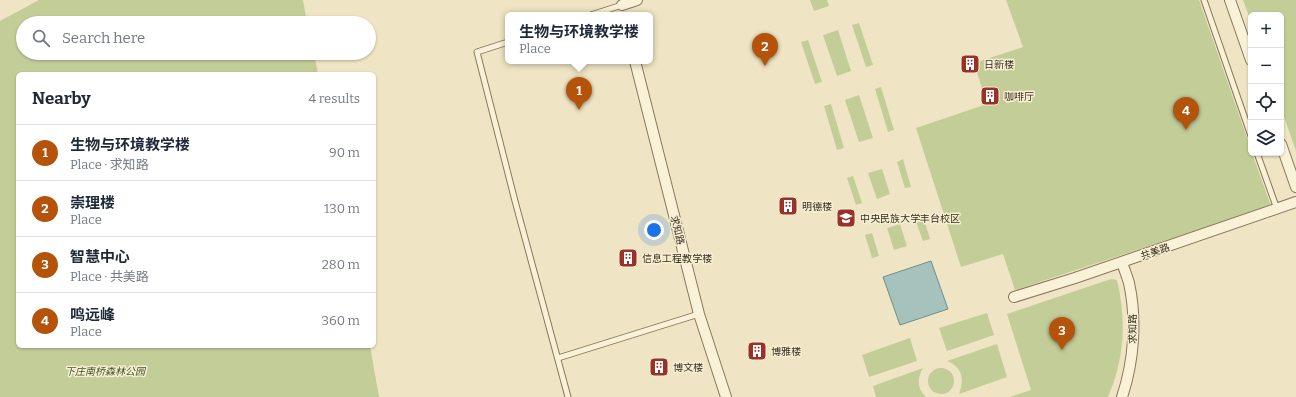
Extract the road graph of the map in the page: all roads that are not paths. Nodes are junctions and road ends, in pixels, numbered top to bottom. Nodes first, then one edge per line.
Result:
1 (637, 0) edge
2 (1204, 0) edge
3 (1230, 0) edge
4 (622, 7) edge
5 (603, 12) edge
6 (505, 43) edge
7 (1248, 51) edge
8 (636, 64) edge
9 (1248, 127) edge
10 (1284, 153) edge
11 (1258, 156) edge
12 (1296, 187) edge
13 (1296, 202) edge
14 (1277, 209) junction
15 (1122, 262) junction
16 (1014, 297) dead end
17 (699, 314) junction
18 (558, 358) junction
19 (568, 397) edge
20 (726, 397) edge
21 (1122, 397) edge

1 - 4 street
2 - 9 lane
3 - 7 street
4 - 5 lane
6 - 18 lane
8 - 17 street, 求知路
10 - 12 street
11 - 14 lane
13 - 14 street, 共美路
14 - 15 street, 共美路
15 - 16 street, 共美路
15 - 21 street, 求知路
17 - 18 lane
17 - 20 street, 求知路
18 - 19 lane

